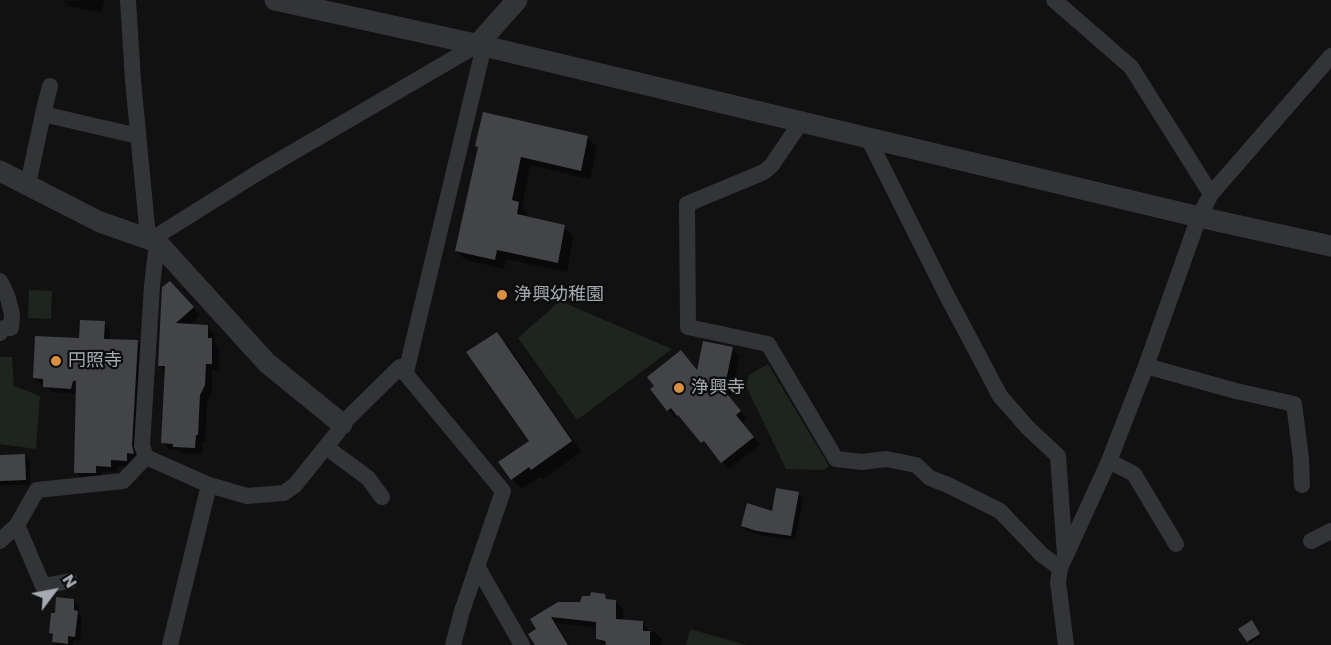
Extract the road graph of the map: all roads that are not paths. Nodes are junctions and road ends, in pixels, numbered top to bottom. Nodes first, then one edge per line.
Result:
1 (128, 0) edge
2 (517, 0) edge
3 (1054, 0) edge
4 (283, 1) edge
5 (480, 46) junction
6 (1331, 56) edge
7 (50, 86) dead end
8 (43, 114) junction
9 (801, 122) junction
10 (138, 136) junction
11 (868, 138) junction
12 (0, 171) edge
13 (28, 184) junction
14 (1211, 194) junction
15 (1199, 217) junction
16 (152, 240) junction
17 (1331, 246) edge
18 (0, 281) edge
19 (0, 333) edge
20 (1146, 366) junction
21 (406, 372) junction
22 (342, 424) junction
23 (326, 447) junction
24 (146, 457) junction
25 (1109, 461) junction
26 (209, 485) junction
27 (1302, 485) dead end
28 (382, 497) dead end
29 (17, 525) junction
30 (1331, 531) edge
31 (0, 541) edge
32 (1311, 541) dead end
33 (1176, 544) dead end
34 (1063, 562) junction
35 (477, 566) junction
36 (70, 581) dead end
37 (170, 645) edge
38 (453, 645) edge
39 (522, 645) edge
40 (1066, 645) edge

1 - 10 street
2 - 5 street
3 - 14 street
4 - 5 street
5 - 9 street
5 - 16 street
5 - 21 street
6 - 14 street
7 - 8 street
8 - 10 street
8 - 13 street
9 - 11 street
9 - 34 street
10 - 16 street
11 - 15 street
11 - 34 street
12 - 13 street
13 - 16 street
14 - 15 street
15 - 17 street
15 - 20 street
16 - 22 street
16 - 24 street
18 - 19 street
20 - 25 street
20 - 27 street
21 - 22 street
21 - 35 street
22 - 23 street
23 - 26 street
23 - 28 street
24 - 26 street
24 - 29 street
25 - 33 street
25 - 34 street
26 - 37 street
29 - 31 street
29 - 36 street
30 - 32 street
34 - 40 street
35 - 38 street
35 - 39 street

